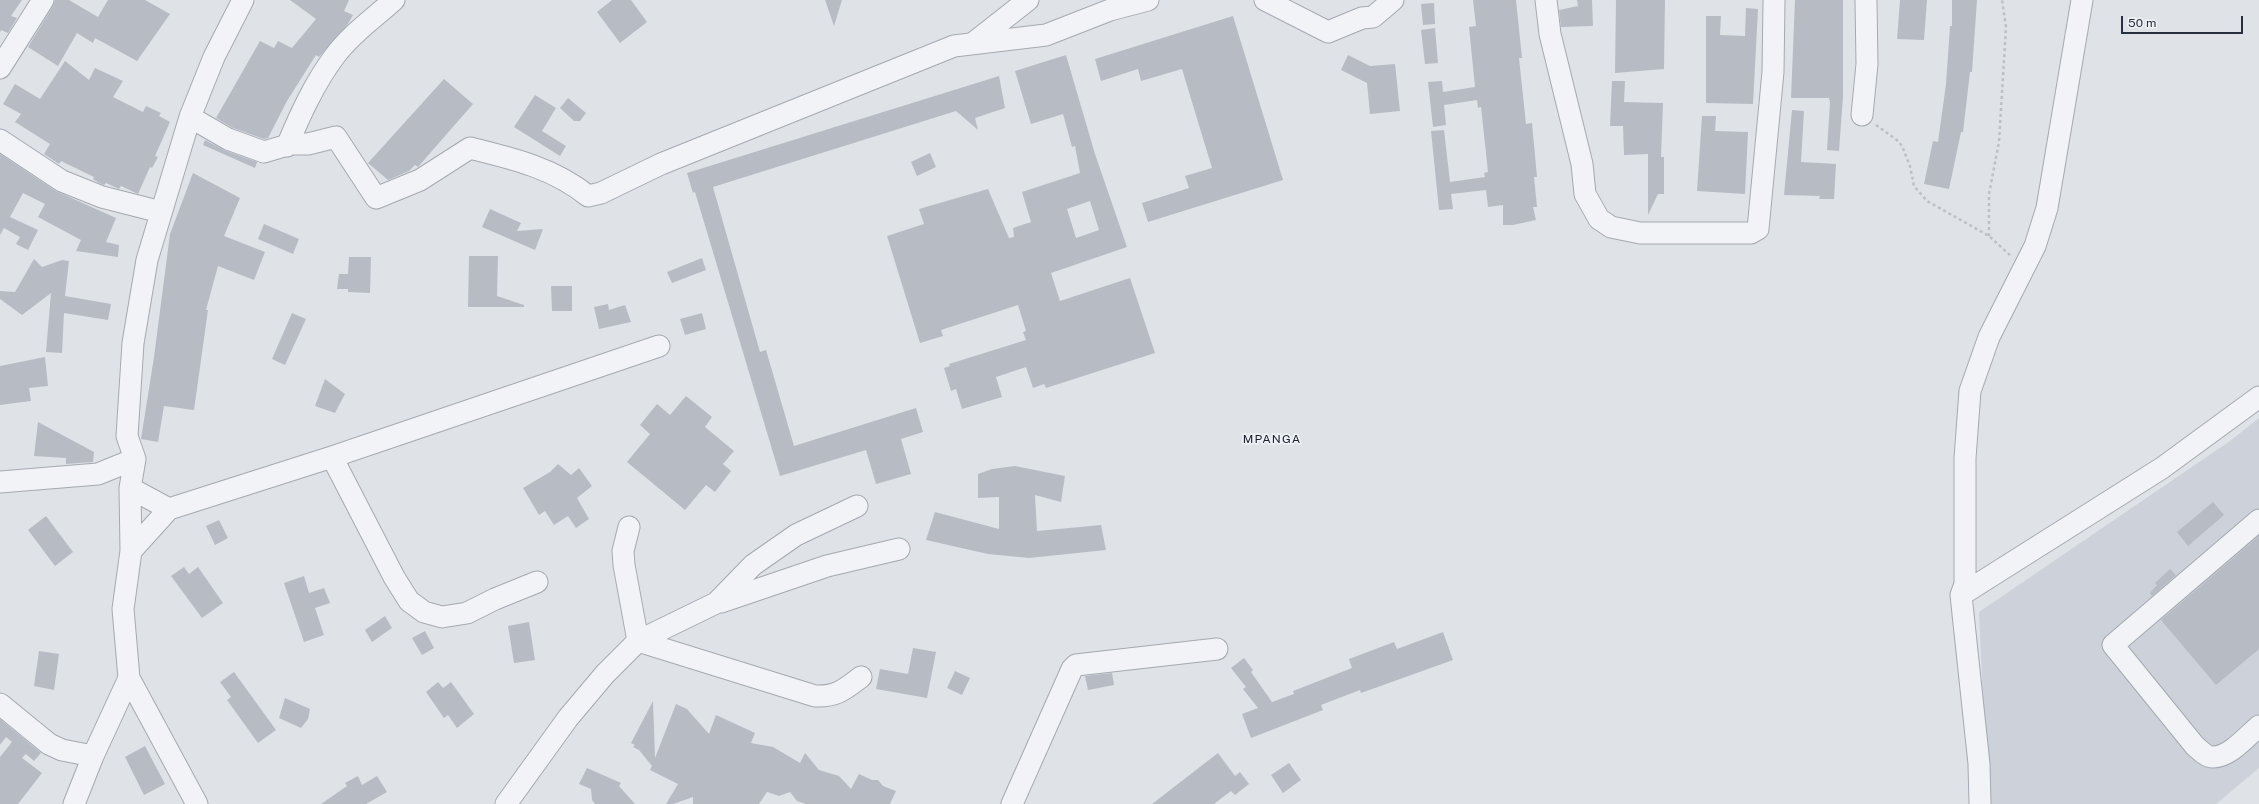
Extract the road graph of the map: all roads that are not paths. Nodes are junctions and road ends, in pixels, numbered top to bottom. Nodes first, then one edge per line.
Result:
1 (43, 0) edge
2 (243, 0) edge
3 (1028, 0) edge
4 (1148, 0) edge
5 (1265, 0) edge
6 (1393, 0) edge
7 (1546, 0) edge
8 (1774, 0) edge
9 (1866, 0) edge
10 (2082, 0) edge
11 (386, 3) edge
12 (972, 44) junction
13 (0, 68) edge
14 (1862, 115) road end
15 (190, 117) junction
16 (0, 140) edge
17 (287, 146) junction
18 (161, 212) junction
19 (659, 346) dead end
20 (2259, 397) edge
21 (332, 457) junction
22 (135, 459) junction
23 (0, 482) edge
24 (130, 488) junction
25 (857, 506) dead end
26 (169, 509) junction
27 (2259, 520) edge
28 (629, 527) dead end
29 (899, 549) dead end
30 (131, 550) junction
31 (537, 582) dead end
32 (1961, 595) junction
33 (716, 603) junction
34 (638, 641) junction
35 (1217, 649) dead end
36 (861, 677) dead end
37 (129, 678) junction
38 (0, 704) edge
39 (2259, 726) edge
40 (93, 756) junction
41 (74, 804) edge
42 (197, 804) edge
43 (506, 804) edge
44 (1012, 804) edge
45 (1980, 804) edge

1 - 13 street
2 - 15 street
3 - 12 street
4 - 12 street
5 - 6 street
7 - 8 street
9 - 14 street
10 - 32 street
11 - 17 street
12 - 17 street
15 - 17 street
15 - 18 street
16 - 18 street
18 - 22 street
19 - 21 street
20 - 32 street
21 - 26 street
21 - 31 street
22 - 23 street
22 - 24 street
24 - 26 street
24 - 30 street
25 - 33 street
26 - 30 street
27 - 39 street
28 - 34 street
29 - 33 street
30 - 37 street
32 - 45 street
33 - 34 street
34 - 36 street
34 - 43 street
35 - 44 street
37 - 40 street
37 - 42 street
38 - 40 street
40 - 41 street

